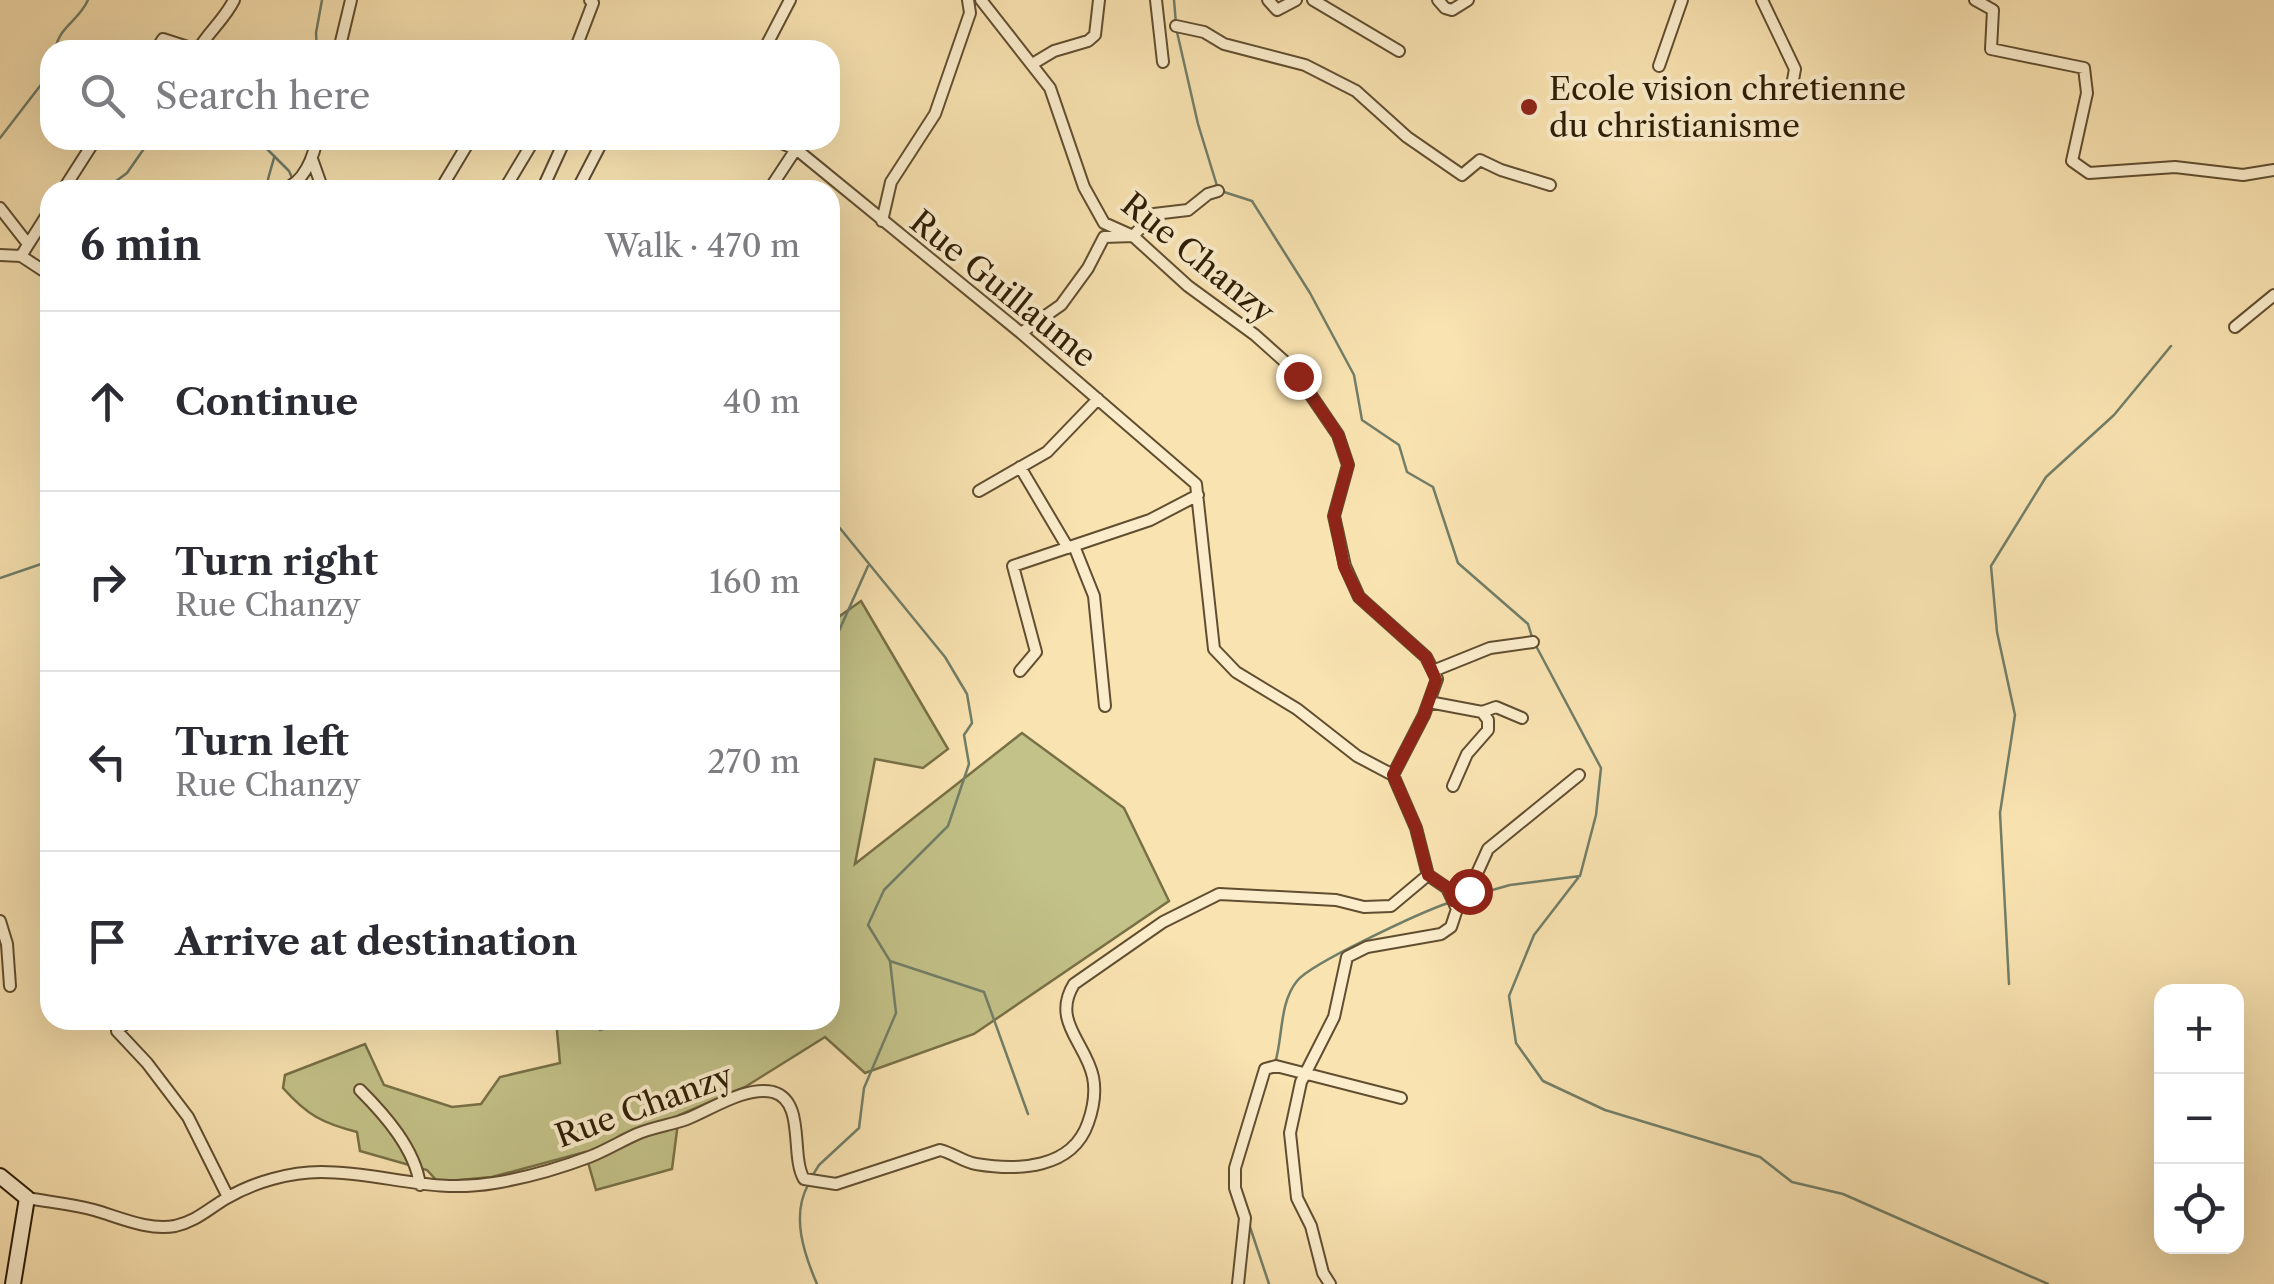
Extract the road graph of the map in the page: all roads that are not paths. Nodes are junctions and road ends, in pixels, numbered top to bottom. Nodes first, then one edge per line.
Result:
1 (234, 0) edge
2 (350, 0) edge
3 (590, 0) edge
4 (790, 0) edge
5 (968, 0) edge
6 (981, 0) edge
7 (1100, 0) edge
8 (1156, 0) edge
9 (1268, 0) edge
10 (1296, 0) edge
11 (1314, 0) edge
12 (1438, 0) edge
13 (1468, 0) edge
14 (1682, 0) edge
15 (1762, 0) edge
16 (1976, 0) edge
17 (1176, 26) dead end
18 (203, 40) edge
19 (340, 40) edge
20 (579, 40) edge
21 (769, 40) edge
22 (1399, 51) dead end
23 (1163, 62) dead end
24 (1034, 63) junction
25 (1660, 66) dead end
26 (1791, 91) dead end
27 (89, 150) edge
28 (315, 150) edge
29 (464, 150) edge
30 (528, 150) edge
31 (560, 150) edge
32 (597, 150) edge
33 (795, 150) edge
34 (797, 150) edge
35 (312, 159) junction
36 (2274, 170) edge
37 (69, 180) edge
38 (299, 180) edge
39 (319, 180) edge
40 (446, 180) edge
41 (510, 180) edge
42 (547, 180) edge
43 (583, 180) edge
44 (776, 180) edge
45 (833, 180) edge
46 (1550, 185) dead end
47 (840, 186) edge
48 (1218, 191) dead end
49 (0, 208) edge
50 (882, 221) junction
51 (40, 225) edge
52 (1132, 236) junction
53 (28, 244) junction
54 (0, 255) edge
55 (21, 256) junction
56 (40, 268) edge
57 (2274, 295) edge
58 (2235, 327) dead end
59 (1021, 333) junction
60 (1098, 399) junction
61 (1020, 467) junction
62 (1197, 489) junction
63 (979, 491) dead end
64 (1071, 547) junction
65 (1533, 642) dead end
66 (1432, 670) junction
67 (1020, 671) dead end
68 (1429, 702) junction
69 (1105, 706) dead end
70 (1482, 712) junction
71 (1522, 718) dead end
72 (1579, 774) dead end
73 (1393, 775) junction
74 (1453, 786) dead end
75 (1428, 875) junction
76 (1453, 901) junction
77 (0, 920) edge
78 (10, 986) dead end
79 (118, 1030) edge
80 (1305, 1074) junction
81 (360, 1090) dead end
82 (1400, 1098) dead end
83 (0, 1176) edge
84 (420, 1185) junction
85 (228, 1197) junction
86 (27, 1198) junction
87 (12, 1284) edge
88 (1238, 1284) edge
89 (1330, 1284) edge

1 - 18 street
2 - 19 street
3 - 20 street
4 - 21 street
5 - 50 street
6 - 24 street, Rue Chanzy
7 - 24 street
8 - 23 street
9 - 10 street
11 - 22 street
12 - 13 street
14 - 25 street
15 - 26 street
16 - 36 street
17 - 46 street
24 - 52 street, Rue Chanzy
27 - 37 street
28 - 35 street
29 - 40 street
30 - 41 street
31 - 42 street
32 - 43 street
33 - 44 street
34 - 45 street, Rue Guillaume
35 - 38 street
35 - 39 street
47 - 50 street, Rue Guillaume
48 - 52 street
49 - 53 street
50 - 59 street, Rue Guillaume
51 - 53 street
52 - 59 street
52 - 66 street, Rue Chanzy
53 - 55 street
54 - 55 street
55 - 56 street
57 - 58 street
59 - 60 street, Rue Guillaume
60 - 61 street
60 - 62 street, Rue Guillaume
61 - 63 street
61 - 64 street
62 - 64 street
62 - 73 street
64 - 67 street
64 - 69 street
65 - 66 street
66 - 68 street
68 - 70 street
68 - 73 street
70 - 71 street
70 - 74 street
72 - 76 street
73 - 75 street
75 - 76 street
75 - 84 street, Rue Chanzy
76 - 80 street
77 - 78 street
79 - 85 street
80 - 82 street
80 - 88 street
80 - 89 street
81 - 84 street
83 - 86 street
84 - 85 street, Rue Chanzy
85 - 86 street, Rue Chanzy
86 - 87 street

